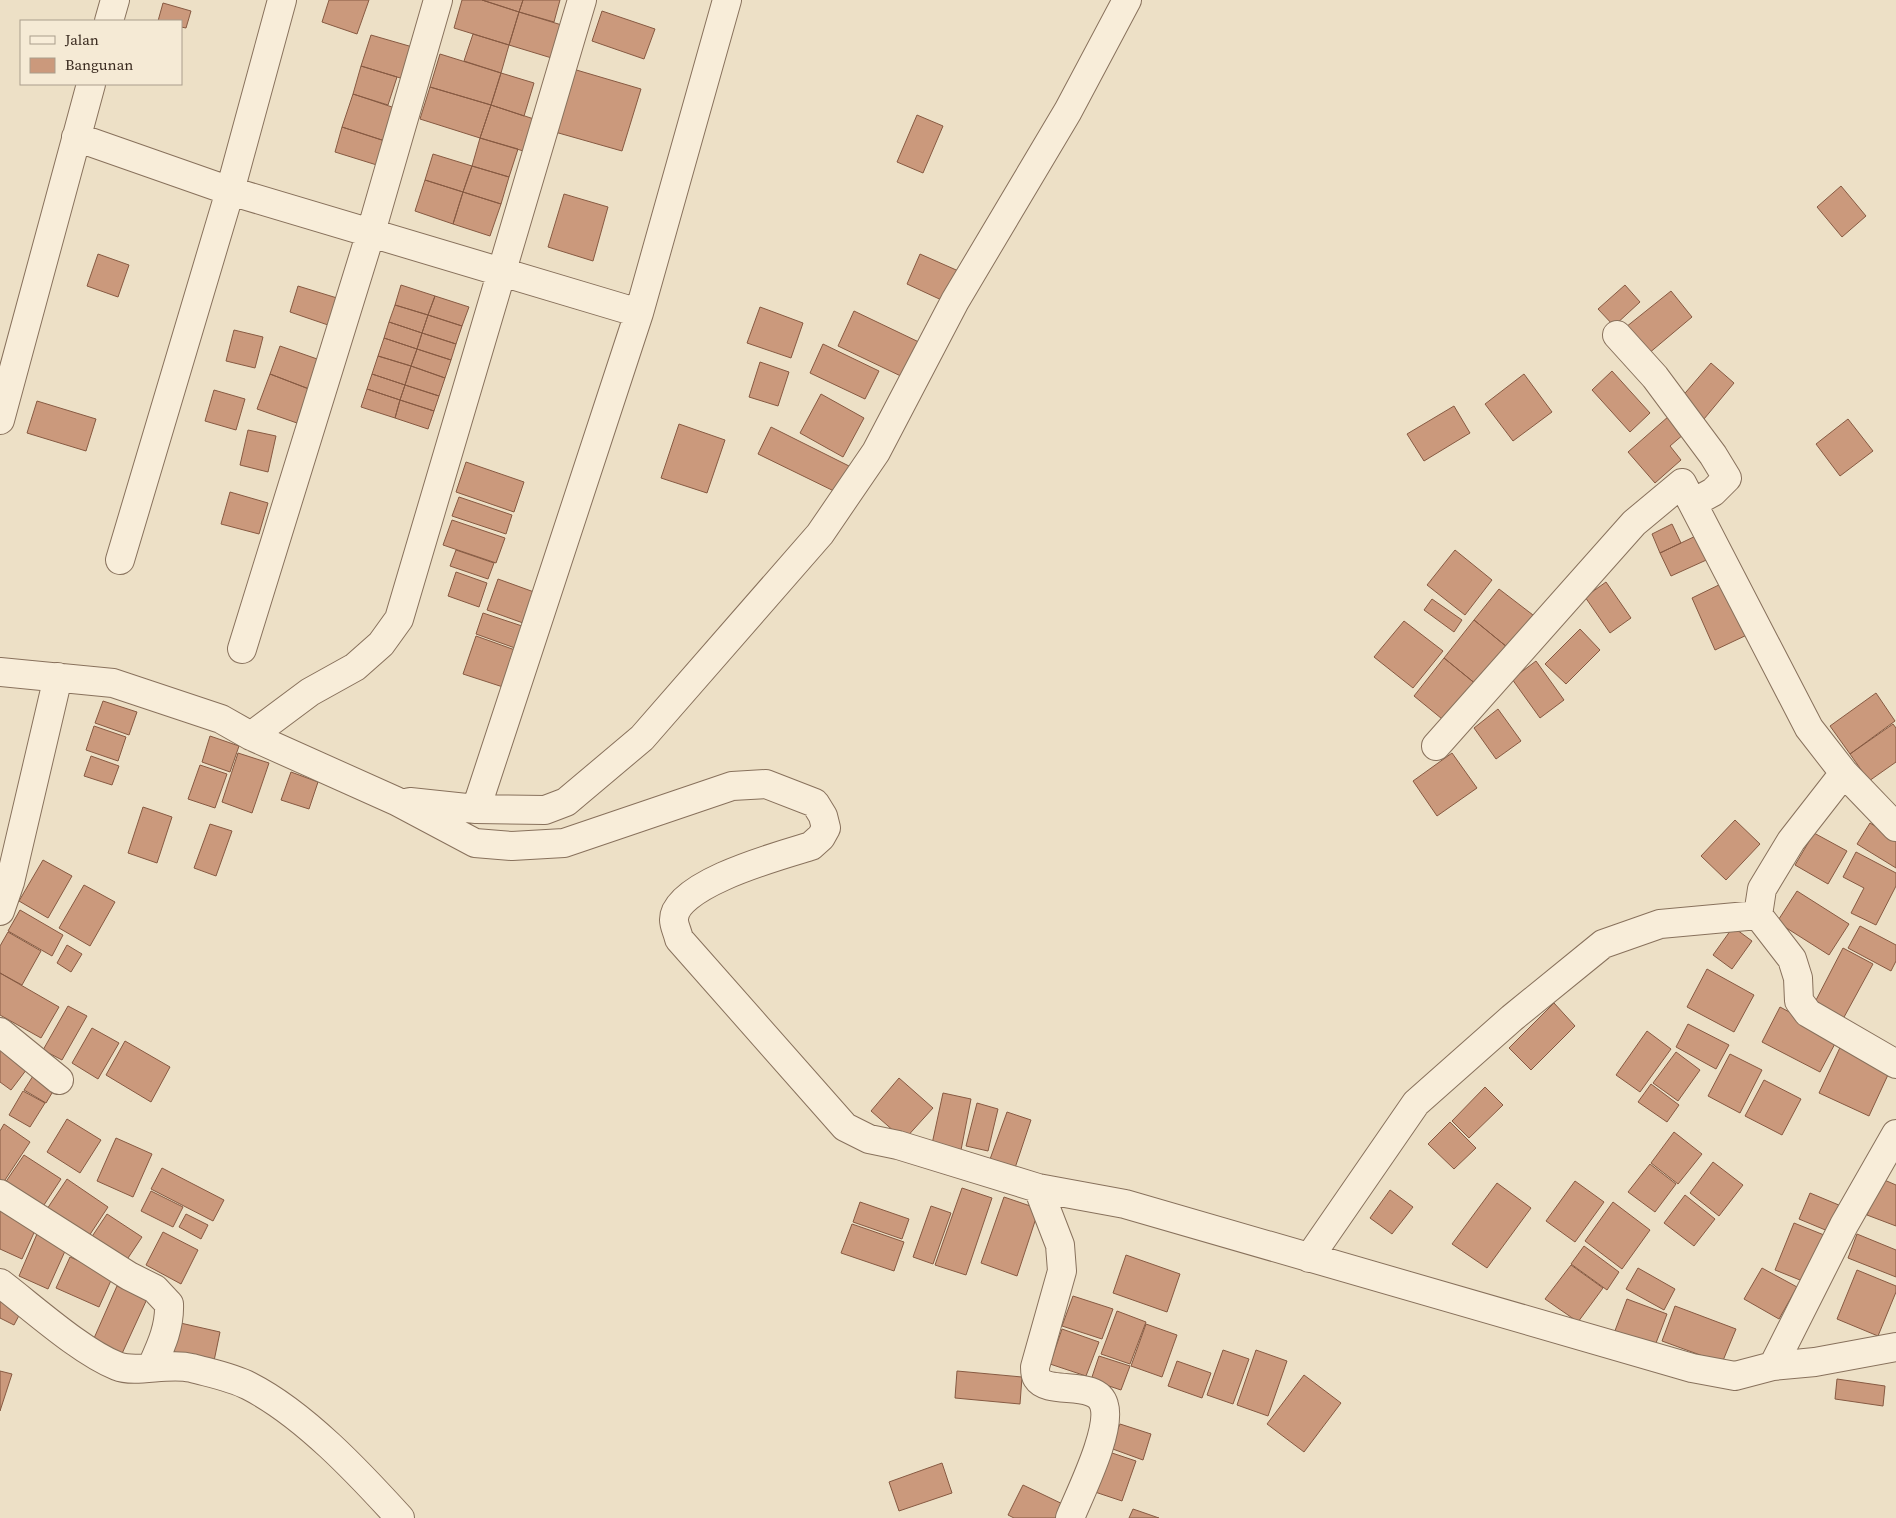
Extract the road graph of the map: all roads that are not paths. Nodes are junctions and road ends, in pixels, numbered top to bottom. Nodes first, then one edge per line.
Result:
1 (115, 0) edge
2 (282, 0) edge
3 (438, 0) edge
4 (582, 0) edge
5 (727, 0) edge
6 (1127, 0) edge
7 (109, 20) edge
8 (91, 85) edge
9 (76, 137) junction
10 (230, 191) junction
11 (372, 232) junction
12 (503, 271) junction
13 (639, 313) junction
14 (1617, 335) dead end
15 (0, 420) edge
16 (1693, 503) junction
17 (120, 560) dead end
18 (242, 649) dead end
19 (0, 672) edge
20 (58, 677) junction
21 (251, 736) junction
22 (1436, 746) dead end
23 (1844, 773) junction
24 (396, 801) junction
25 (476, 809) junction
26 (1896, 827) edge
27 (0, 911) edge
28 (1758, 915) junction
29 (0, 1032) edge
30 (1896, 1064) edge
31 (59, 1080) dead end
32 (1896, 1134) edge
33 (1038, 1188) junction
34 (0, 1194) edge
35 (1309, 1258) junction
36 (0, 1283) edge
37 (1896, 1347) edge
38 (152, 1366) junction
39 (1773, 1366) junction
40 (400, 1518) edge
41 (1070, 1518) edge

1 - 7 street
2 - 10 street
3 - 11 street
4 - 12 street
5 - 13 street
6 - 25 street
8 - 9 street
9 - 10 street
9 - 15 street
10 - 11 street
10 - 17 street
11 - 12 street
11 - 18 street
12 - 13 street
12 - 21 street
13 - 25 street
14 - 16 street
16 - 22 street
16 - 23 street
19 - 20 street
20 - 21 street
20 - 27 street
21 - 24 street
23 - 26 street
23 - 28 street
24 - 25 street
24 - 33 street
28 - 30 street
28 - 35 street
29 - 31 street
32 - 39 street
33 - 35 street
33 - 41 street
34 - 38 street
35 - 39 street
36 - 38 street
37 - 39 street
38 - 40 street

